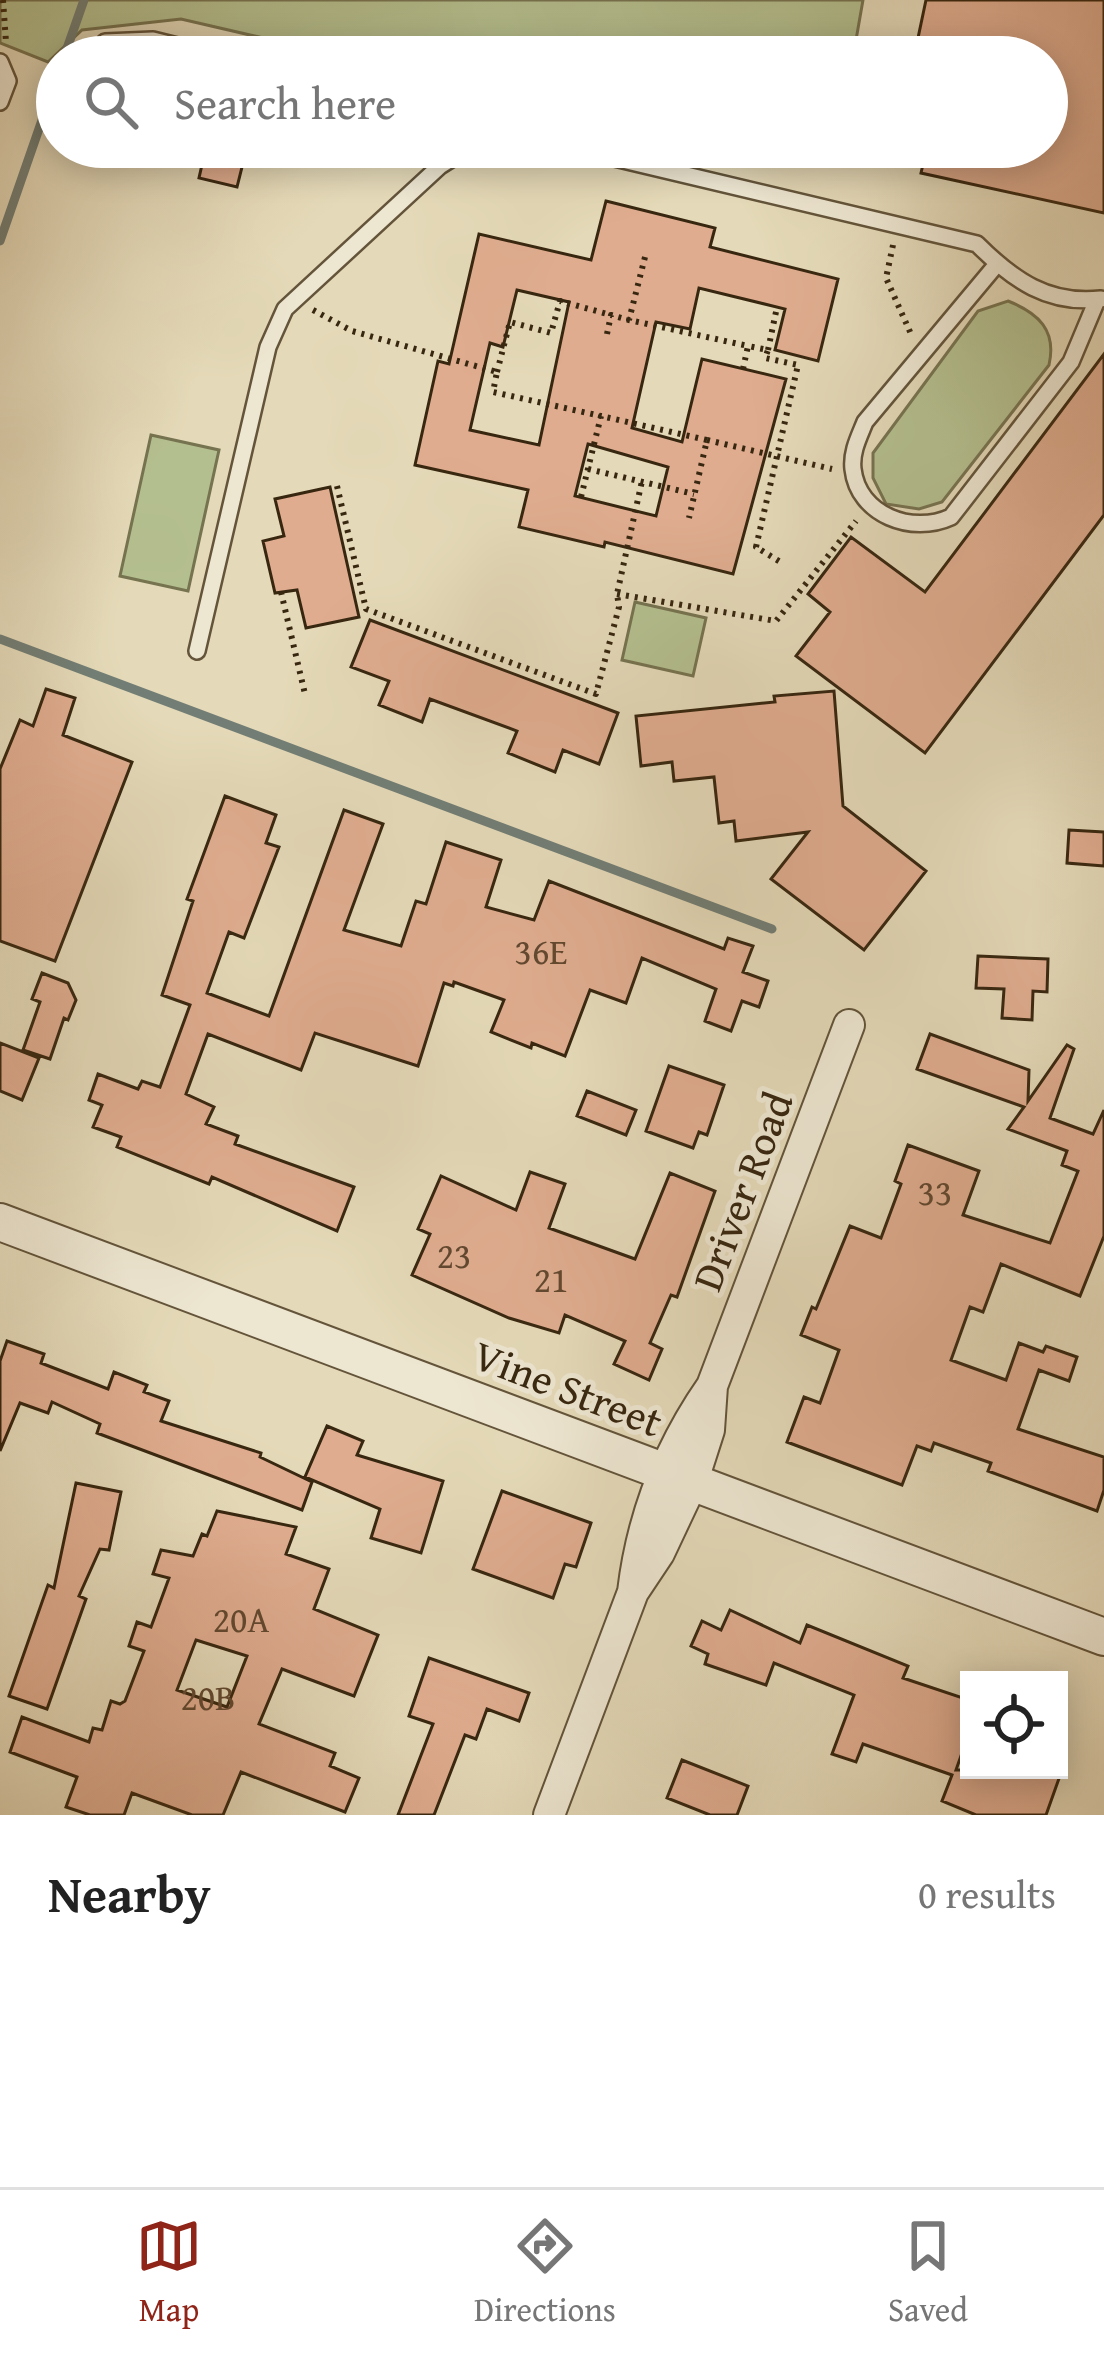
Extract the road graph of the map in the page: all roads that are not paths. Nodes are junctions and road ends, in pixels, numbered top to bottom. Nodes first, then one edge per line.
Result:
1 (0, 62) edge
2 (0, 102) edge
3 (438, 168) edge
4 (658, 168) edge
5 (997, 264) junction
6 (1101, 299) edge
7 (197, 650) dead end
8 (849, 1025) dead end
9 (0, 1222) edge
10 (677, 1477) junction
11 (1104, 1637) edge
12 (549, 1815) edge

1 - 2 lane
3 - 7 lane
4 - 5 lane
5 - 6 lane
5 - 6 lane
8 - 10 street, Driver Road
9 - 10 street, Vine Street
10 - 11 street, Vine Street
10 - 12 street, Driver Road

